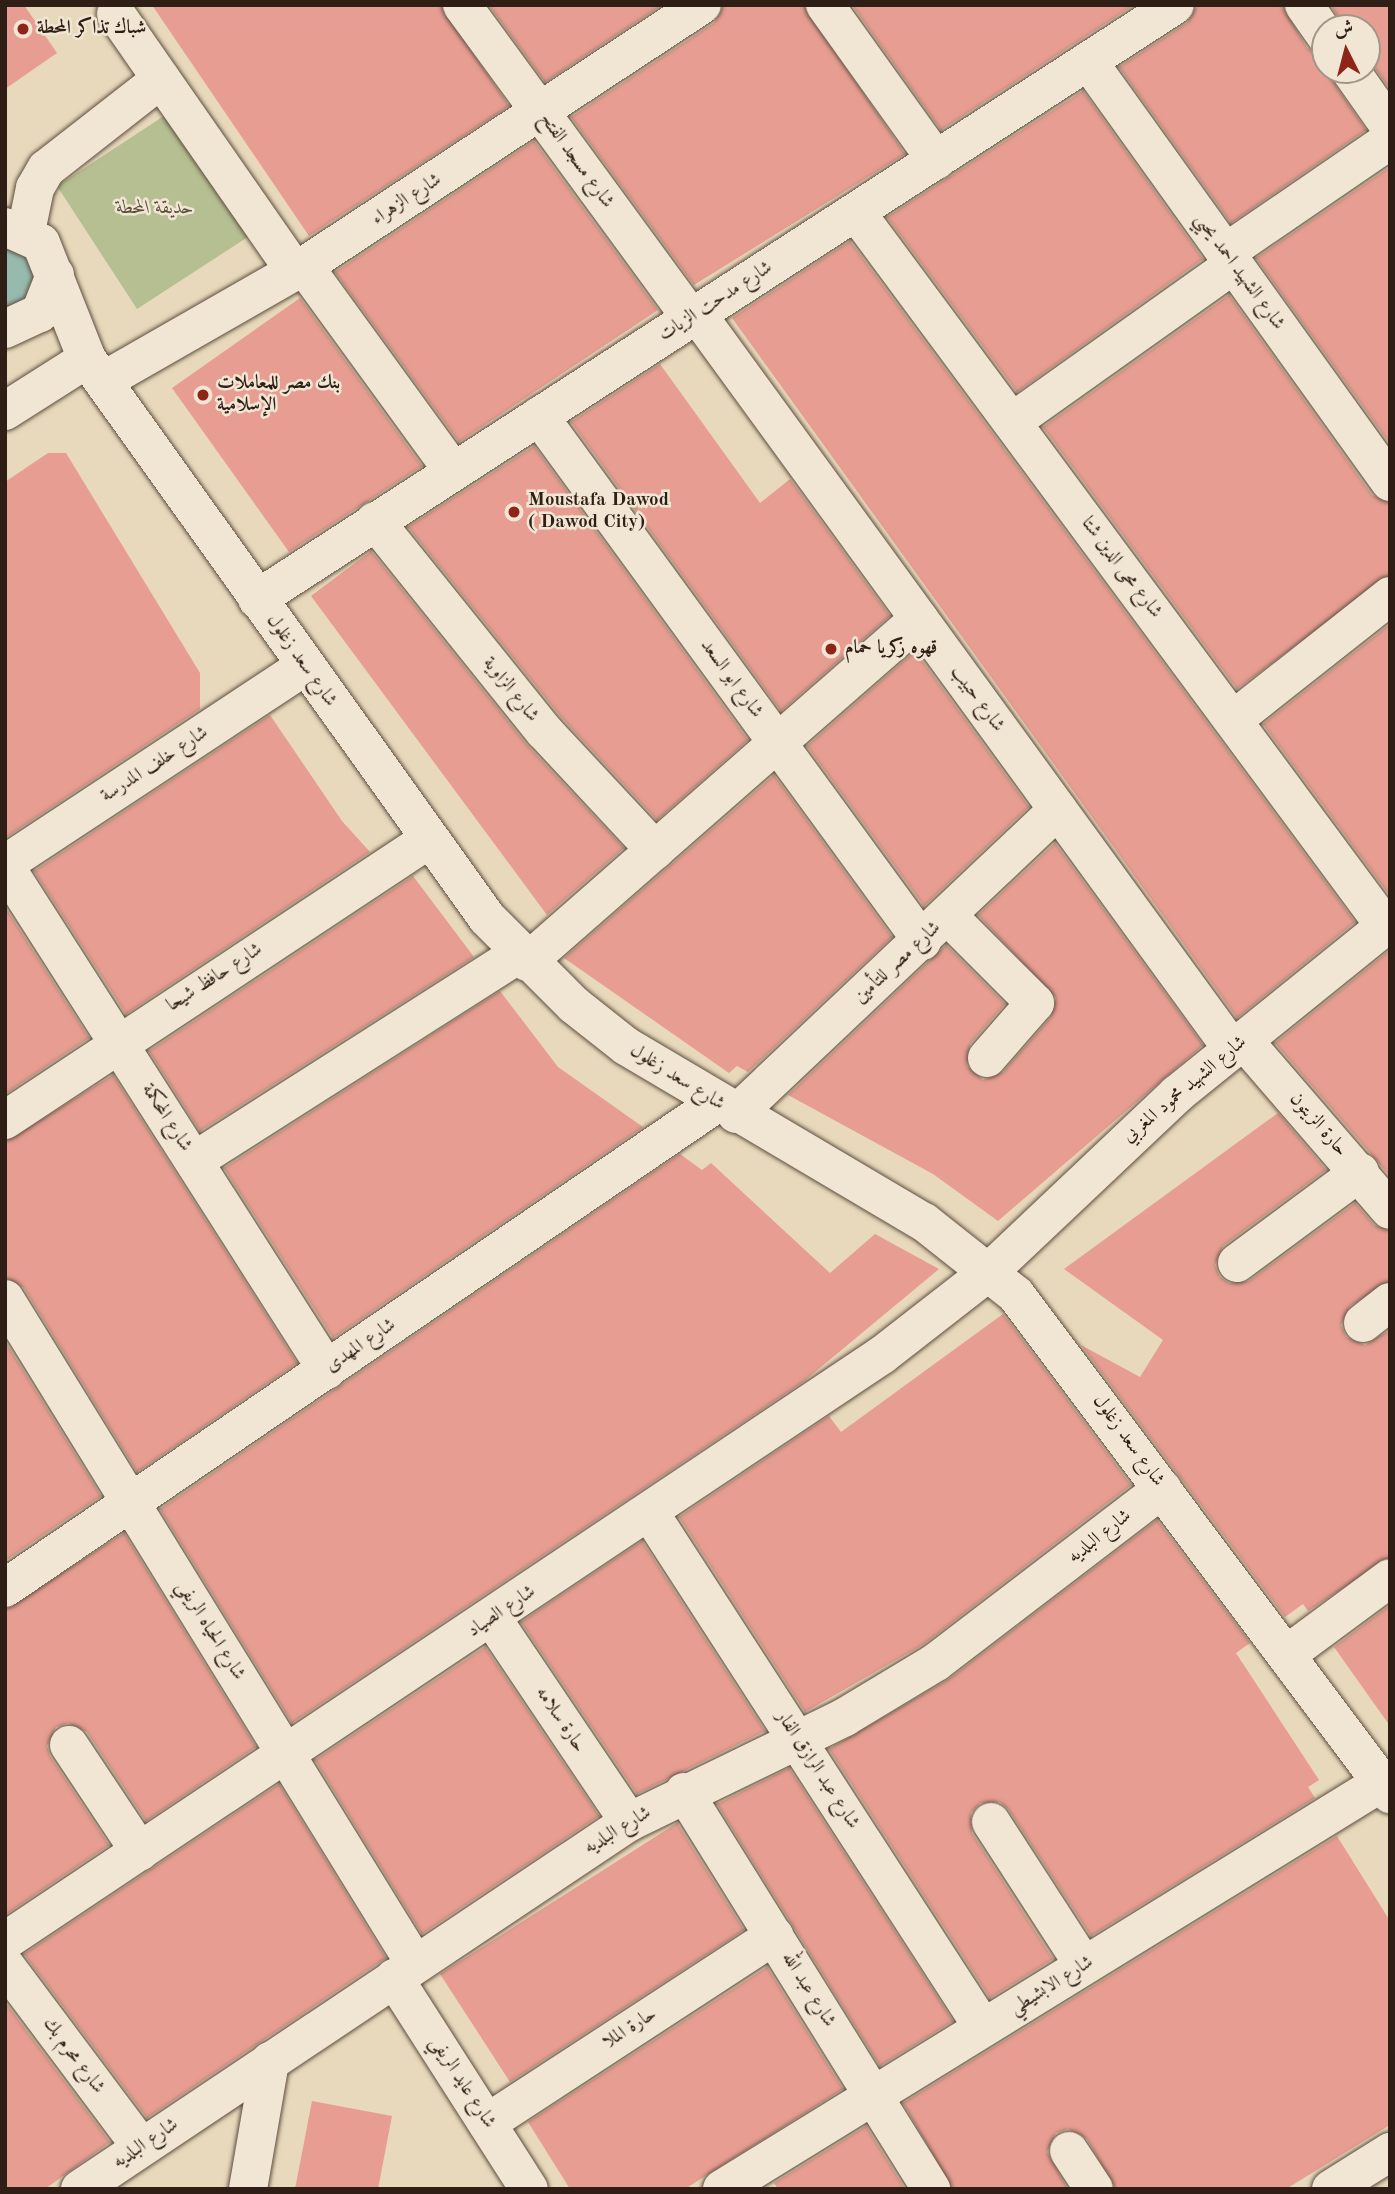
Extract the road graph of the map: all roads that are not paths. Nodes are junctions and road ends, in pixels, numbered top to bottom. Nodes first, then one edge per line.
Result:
1 (462, 5) edge
2 (702, 5) edge
3 (825, 5) edge
4 (1175, 5) edge
5 (116, 14) dead end
6 (1088, 61) junction
7 (161, 79) junction
8 (1359, 84) edge
9 (541, 113) junction
10 (1390, 127) edge
11 (1390, 141) edge
12 (936, 160) junction
13 (856, 212) junction
14 (16, 230) edge
15 (1229, 258) junction
16 (299, 269) junction
17 (55, 275) junction
18 (694, 316) junction
19 (5, 329) edge
20 (95, 370) junction
21 (5, 411) edge
22 (539, 416) junction
23 (1012, 422) junction
24 (453, 471) junction
25 (1390, 482) edge
26 (375, 521) junction
27 (1390, 596) edge
28 (257, 598) junction
29 (919, 619) junction
30 (305, 666) junction
31 (1233, 720) junction
32 (777, 743) junction
33 (1058, 810) junction
34 (428, 840) junction
35 (655, 850) junction
36 (5, 865) edge
37 (1387, 924) edge
38 (935, 929) junction
39 (523, 958) junction
40 (117, 1042) junction
41 (1239, 1045) junction
42 (987, 1058) dead end
43 (726, 1109) junction
44 (5, 1121) edge
45 (194, 1161) junction
46 (1360, 1172) junction
47 (1390, 1210) edge
48 (1237, 1263) dead end
49 (990, 1270) junction
50 (5, 1299) edge
51 (327, 1370) junction
52 (1163, 1489) junction
53 (131, 1503) junction
54 (650, 1513) junction
55 (1390, 1578) edge
56 (5, 1588) edge
57 (492, 1618) junction
58 (1286, 1655) junction
59 (797, 1739) junction
60 (69, 1745) dead end
61 (286, 1755) junction
62 (1385, 1788) edge
63 (684, 1792) junction
64 (629, 1822) junction
65 (990, 1822) dead end
66 (140, 1852) junction
67 (774, 1936) junction
68 (5, 1941) edge
69 (5, 1965) edge
70 (1084, 1966) junction
71 (404, 1971) junction
72 (983, 2028) junction
73 (270, 2061) junction
74 (874, 2096) junction
75 (487, 2123) junction
76 (141, 2147) junction
77 (1069, 2151) dead end
78 (1390, 2152) edge
79 (747, 2182) edge
80 (83, 2188) edge
81 (248, 2189) edge
82 (529, 2189) edge
83 (931, 2189) edge
84 (1094, 2189) edge
85 (1331, 2189) edge

1 - 9 street, شارع مسجد الفتح
2 - 9 street, شارع الزهراء
3 - 12 street
4 - 6 street, شارع مدحت الزيات
5 - 7 street
6 - 12 street, شارع مدحت الزيات
6 - 15 street, شارع الشهيد احمد يحيي
7 - 14 street
7 - 16 street
8 - 10 street
9 - 16 street, شارع الزهراء
9 - 18 street, شارع مسجد الفتح
11 - 15 street
12 - 13 street, شارع مدحت الزيات
13 - 18 street, شارع مدحت الزيات
13 - 23 street, شارع محى الدين شتا
14 - 17 street, شارع سعد زغلول
15 - 23 street
15 - 25 street, شارع الشهيد احمد يحيي
16 - 20 street, شارع الزهراء
16 - 24 street
17 - 19 street
17 - 20 street, شارع سعد زغلول
18 - 22 street, شارع مدحت الزيات
18 - 29 street, شارع حبيب
20 - 21 street, شارع الزهراء
20 - 28 street, شارع سعد زغلول
22 - 24 street, شارع مدحت الزيات
22 - 32 street, شارع ابو السعد
23 - 31 street, شارع محى الدين شتا
24 - 26 street, شارع مدحت الزيات
26 - 28 street, شارع مدحت الزيات
26 - 35 street, شارع الزاوية
27 - 31 street
28 - 30 street, شارع سعد زغلول
29 - 32 street
29 - 33 street, شارع حبيب
30 - 34 street, شارع سعد زغلول
30 - 36 street, شارع خلف المدرسة
31 - 37 street, شارع محى الدين شتا
32 - 35 street
32 - 38 street, شارع ابو السعد
33 - 38 street, شارع مصر للتأمين
33 - 41 street, شارع حبيب
34 - 39 street, شارع سعد زغلول
34 - 40 street, شارع حافظ شيحا
35 - 39 street
36 - 40 street, شارع المحكمة
37 - 41 street, شارع الشهيد محمود المغربي
38 - 42 street, شارع ابو السعد
38 - 43 street, شارع مصر للتأمين
39 - 43 street, شارع سعد زغلول
39 - 45 street
40 - 44 street, شارع حافظ شيحا
40 - 45 street, شارع المحكمة
41 - 46 street, حارة الزيتون
41 - 49 street, شارع الشهيد محمود المغربي
43 - 49 street, شارع سعد زغلول
43 - 51 street, شارع المهدى
45 - 51 street, شارع المحكمة
46 - 47 street, حارة الزيتون
46 - 48 street
49 - 52 street, شارع سعد زغلول
49 - 54 street, شارع الصياد
50 - 53 street, شارع الحياه الريفي
51 - 53 street, شارع المهدى
52 - 58 street, شارع سعد زغلول
52 - 59 street, شارع البلديه
53 - 56 street, شارع المهدى
53 - 61 street, شارع الحياه الريفي
54 - 57 street, شارع الصياد
54 - 59 street, شارع عبد الرازق الفار
55 - 58 street
57 - 61 street, شارع الصياد
57 - 64 street, حارة سلامه
58 - 62 street, شارع سعد زغلول
59 - 63 street, شارع البلديه
59 - 72 street, شارع عبد الرازق الفار
60 - 66 street
61 - 66 street, شارع الصياد
61 - 71 street, شارع الحياه الريفي
62 - 70 street, شارع الابشيطي
63 - 64 street, شارع البلديه
63 - 67 street, شارع عبد الله
64 - 71 street, شارع البلديه
65 - 70 street
66 - 68 street, شارع الصياد
67 - 74 street, شارع عبد الله
67 - 75 street, حارة الملا
69 - 76 street, شارع محرم بك
70 - 72 street, شارع الابشيطي
71 - 73 street, شارع البلديه
71 - 75 street, شارع عايد الريفي
72 - 74 street, شارع الابشيطي
73 - 76 street, شارع البلديه
73 - 81 street
74 - 79 street, شارع الابشيطي
74 - 83 street, شارع عبد الله
75 - 82 street, شارع عايد الريفي
76 - 80 street, شارع البلديه
77 - 84 street
78 - 85 street

